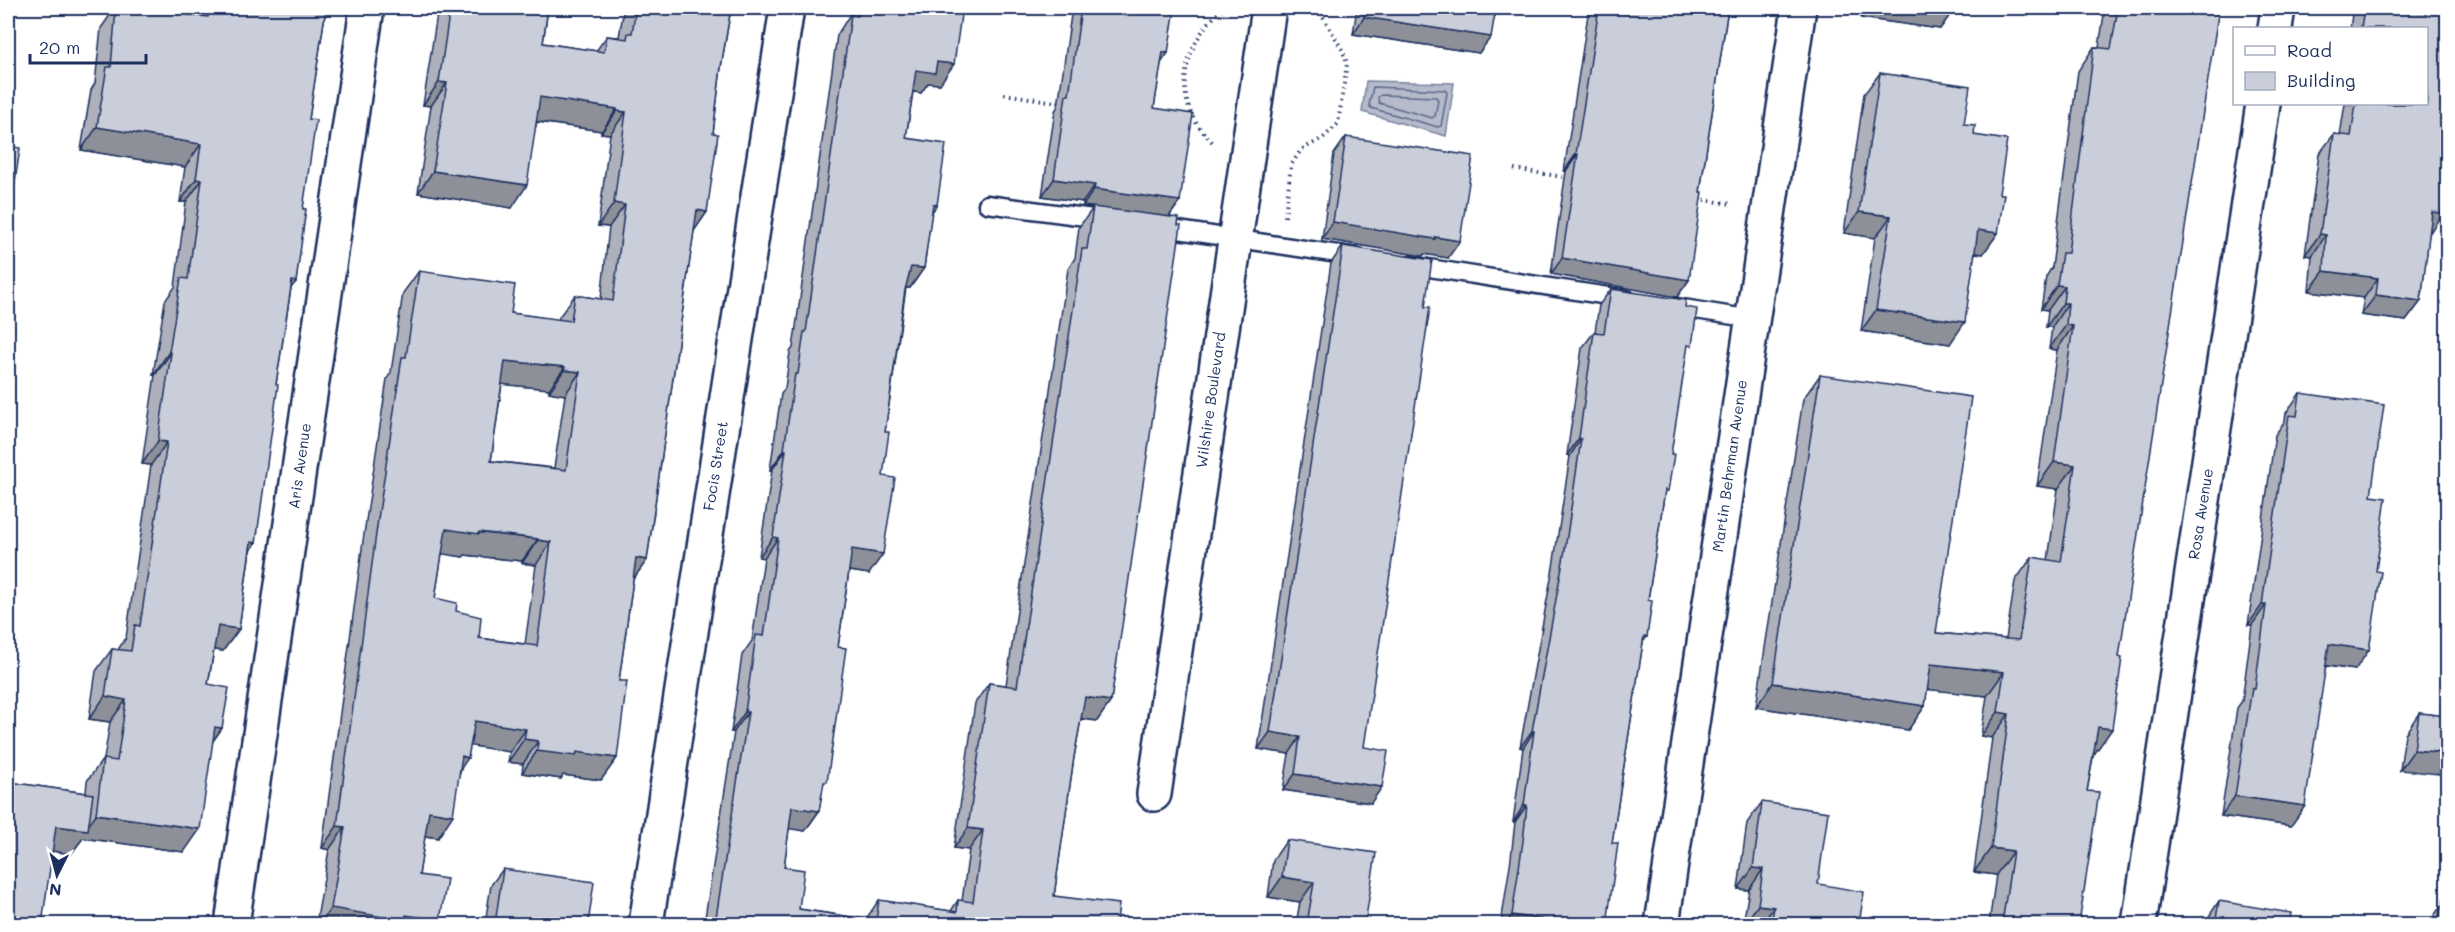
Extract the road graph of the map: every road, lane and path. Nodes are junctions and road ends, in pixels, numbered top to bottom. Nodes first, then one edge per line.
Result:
1 (367, 8) edge
2 (787, 8) edge
3 (1224, 8) edge
4 (1269, 8) edge
5 (1318, 8) edge
6 (1799, 8) edge
7 (2278, 8) edge
8 (2275, 27) edge
9 (1004, 94) dead end
10 (1072, 104) edge
11 (2263, 105) edge
12 (1185, 122) edge
13 (1196, 124) junction
14 (1217, 149) dead end
15 (1514, 169) dead end
16 (1572, 178) edge
17 (1688, 197) edge
18 (987, 204) dead end
19 (1768, 210) junction
20 (1124, 222) edge
21 (1147, 225) edge
22 (1235, 237) junction
23 (1281, 245) junction
24 (1372, 259) edge
25 (1395, 263) edge
26 (1752, 319) junction
27 (1154, 794) dead end
28 (232, 924) edge
29 (646, 924) edge
30 (1662, 924) edge
31 (2139, 924) edge

1 - 28 street, Aris Avenue
2 - 29 street, Focis Street
3 - 13 path
4 - 22 street, Wilshire Boulevard
5 - 23 path
6 - 19 street, Martin Behrman Avenue
7 - 8 street
9 - 10 path
11 - 31 street, Rosa Avenue
12 - 13 path
13 - 14 path
15 - 16 path
17 - 19 path
18 - 20 lane
19 - 26 street, Martin Behrman Avenue
21 - 22 lane
22 - 23 lane
22 - 27 street, Wilshire Boulevard
23 - 24 lane
25 - 26 lane
26 - 30 street, Martin Behrman Avenue

